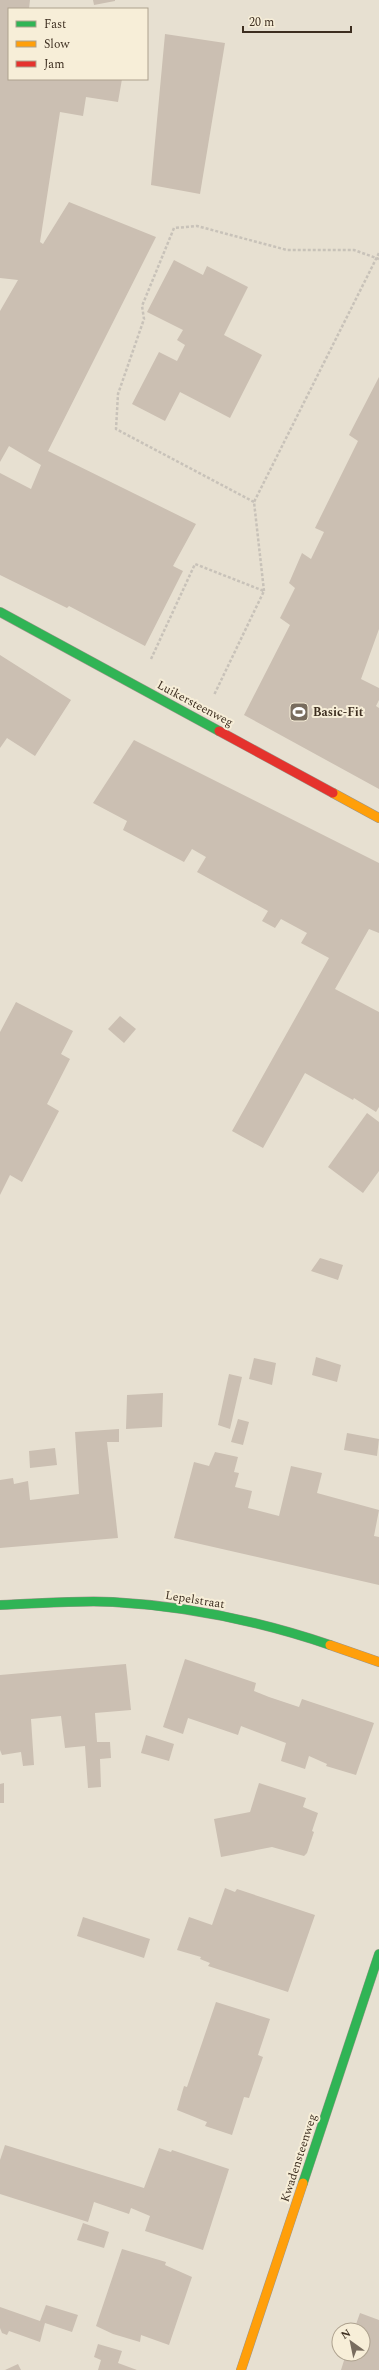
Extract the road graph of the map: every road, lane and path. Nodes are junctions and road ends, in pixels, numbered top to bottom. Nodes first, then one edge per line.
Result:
1 (379, 253) edge
2 (378, 258) edge
3 (254, 502) junction
4 (264, 591) junction
5 (0, 612) edge
6 (138, 687) junction
7 (202, 721) junction
8 (379, 818) edge
9 (0, 1605) edge
10 (379, 1662) edge
11 (379, 1954) edge
12 (241, 2370) edge

1 - 2 path
2 - 3 path
2 - 3 path
3 - 4 path
4 - 6 path
4 - 7 path
5 - 6 street, Luikersteenweg
6 - 7 street, Luikersteenweg
7 - 8 street, Luikersteenweg
9 - 10 street, Lepelstraat
11 - 12 street, Kwadensteenweg

